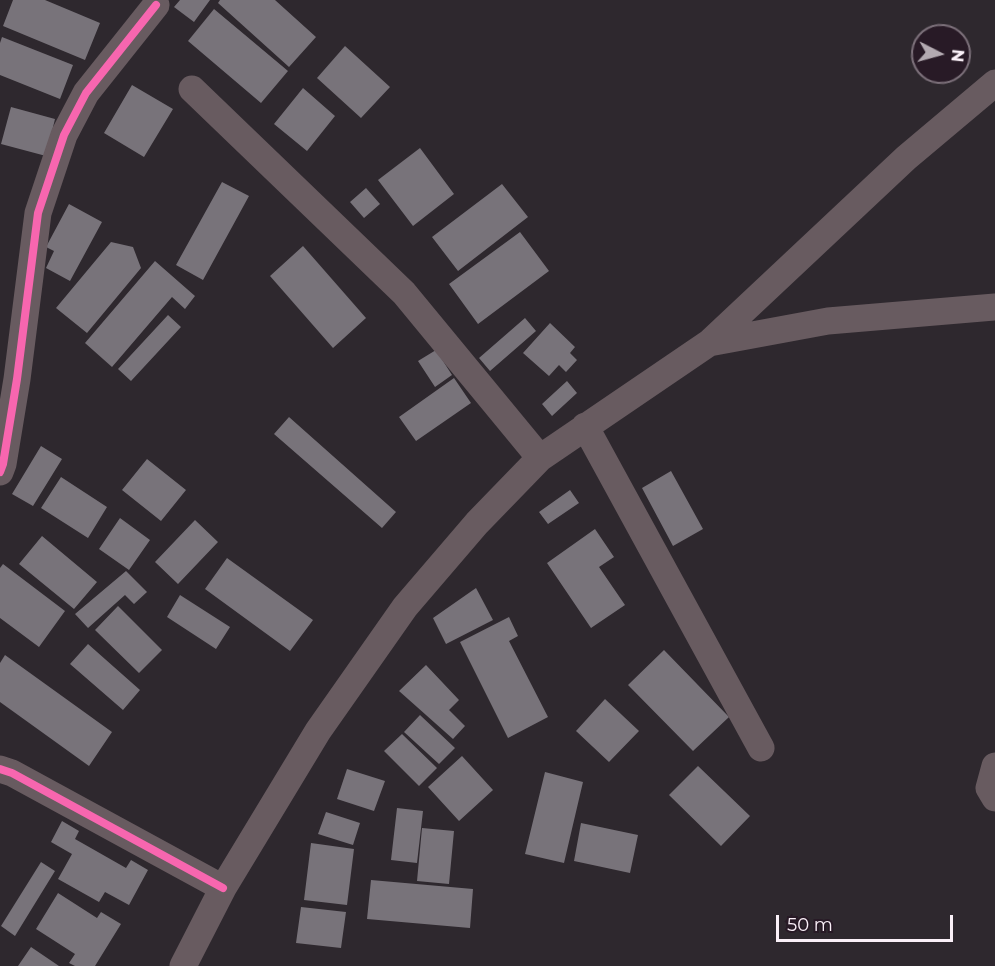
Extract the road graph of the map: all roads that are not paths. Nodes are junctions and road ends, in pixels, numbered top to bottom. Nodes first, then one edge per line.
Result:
1 (156, 5) dead end
2 (995, 83) edge
3 (192, 89) dead end
4 (995, 307) edge
5 (710, 343) junction
6 (585, 426) junction
7 (540, 458) junction
8 (0, 472) edge
9 (760, 748) dead end
10 (995, 766) edge
11 (0, 769) edge
12 (995, 798) edge
13 (223, 888) junction
14 (183, 966) edge

1 - 8 street
2 - 5 street
3 - 7 street
4 - 5 street
5 - 6 street
6 - 7 street
6 - 9 street
7 - 13 street
10 - 12 street
11 - 13 street
13 - 14 street

